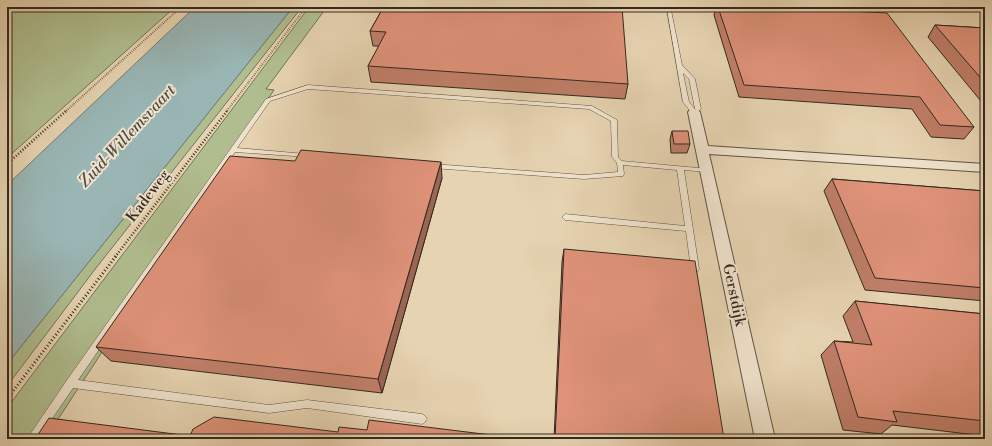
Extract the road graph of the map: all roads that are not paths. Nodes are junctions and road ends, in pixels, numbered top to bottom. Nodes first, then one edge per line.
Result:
1 (669, 10) dead end
2 (680, 66) junction
3 (696, 110) junction
4 (232, 150) junction
5 (703, 150) junction
6 (311, 156) edge
7 (620, 162) junction
8 (428, 165) edge
9 (680, 168) junction
10 (985, 168) edge
11 (707, 170) junction
12 (564, 217) dead end
13 (689, 229) junction
14 (696, 276) edge
15 (70, 383) junction
16 (422, 419) dead end
17 (32, 439) edge
18 (765, 439) edge

1 - 2 lane, Gerstdijk
2 - 3 lane, Gerstdijk
2 - 3 lane, Gerstdijk
3 - 5 street, Gerstdijk
4 - 6 lane
4 - 7 lane
4 - 15 lane
5 - 10 street
5 - 11 street, Gerstdijk
7 - 8 lane
7 - 9 lane
9 - 11 lane
9 - 13 lane
11 - 18 street, Gerstdijk
12 - 13 lane
13 - 14 lane
15 - 16 lane
15 - 17 lane

